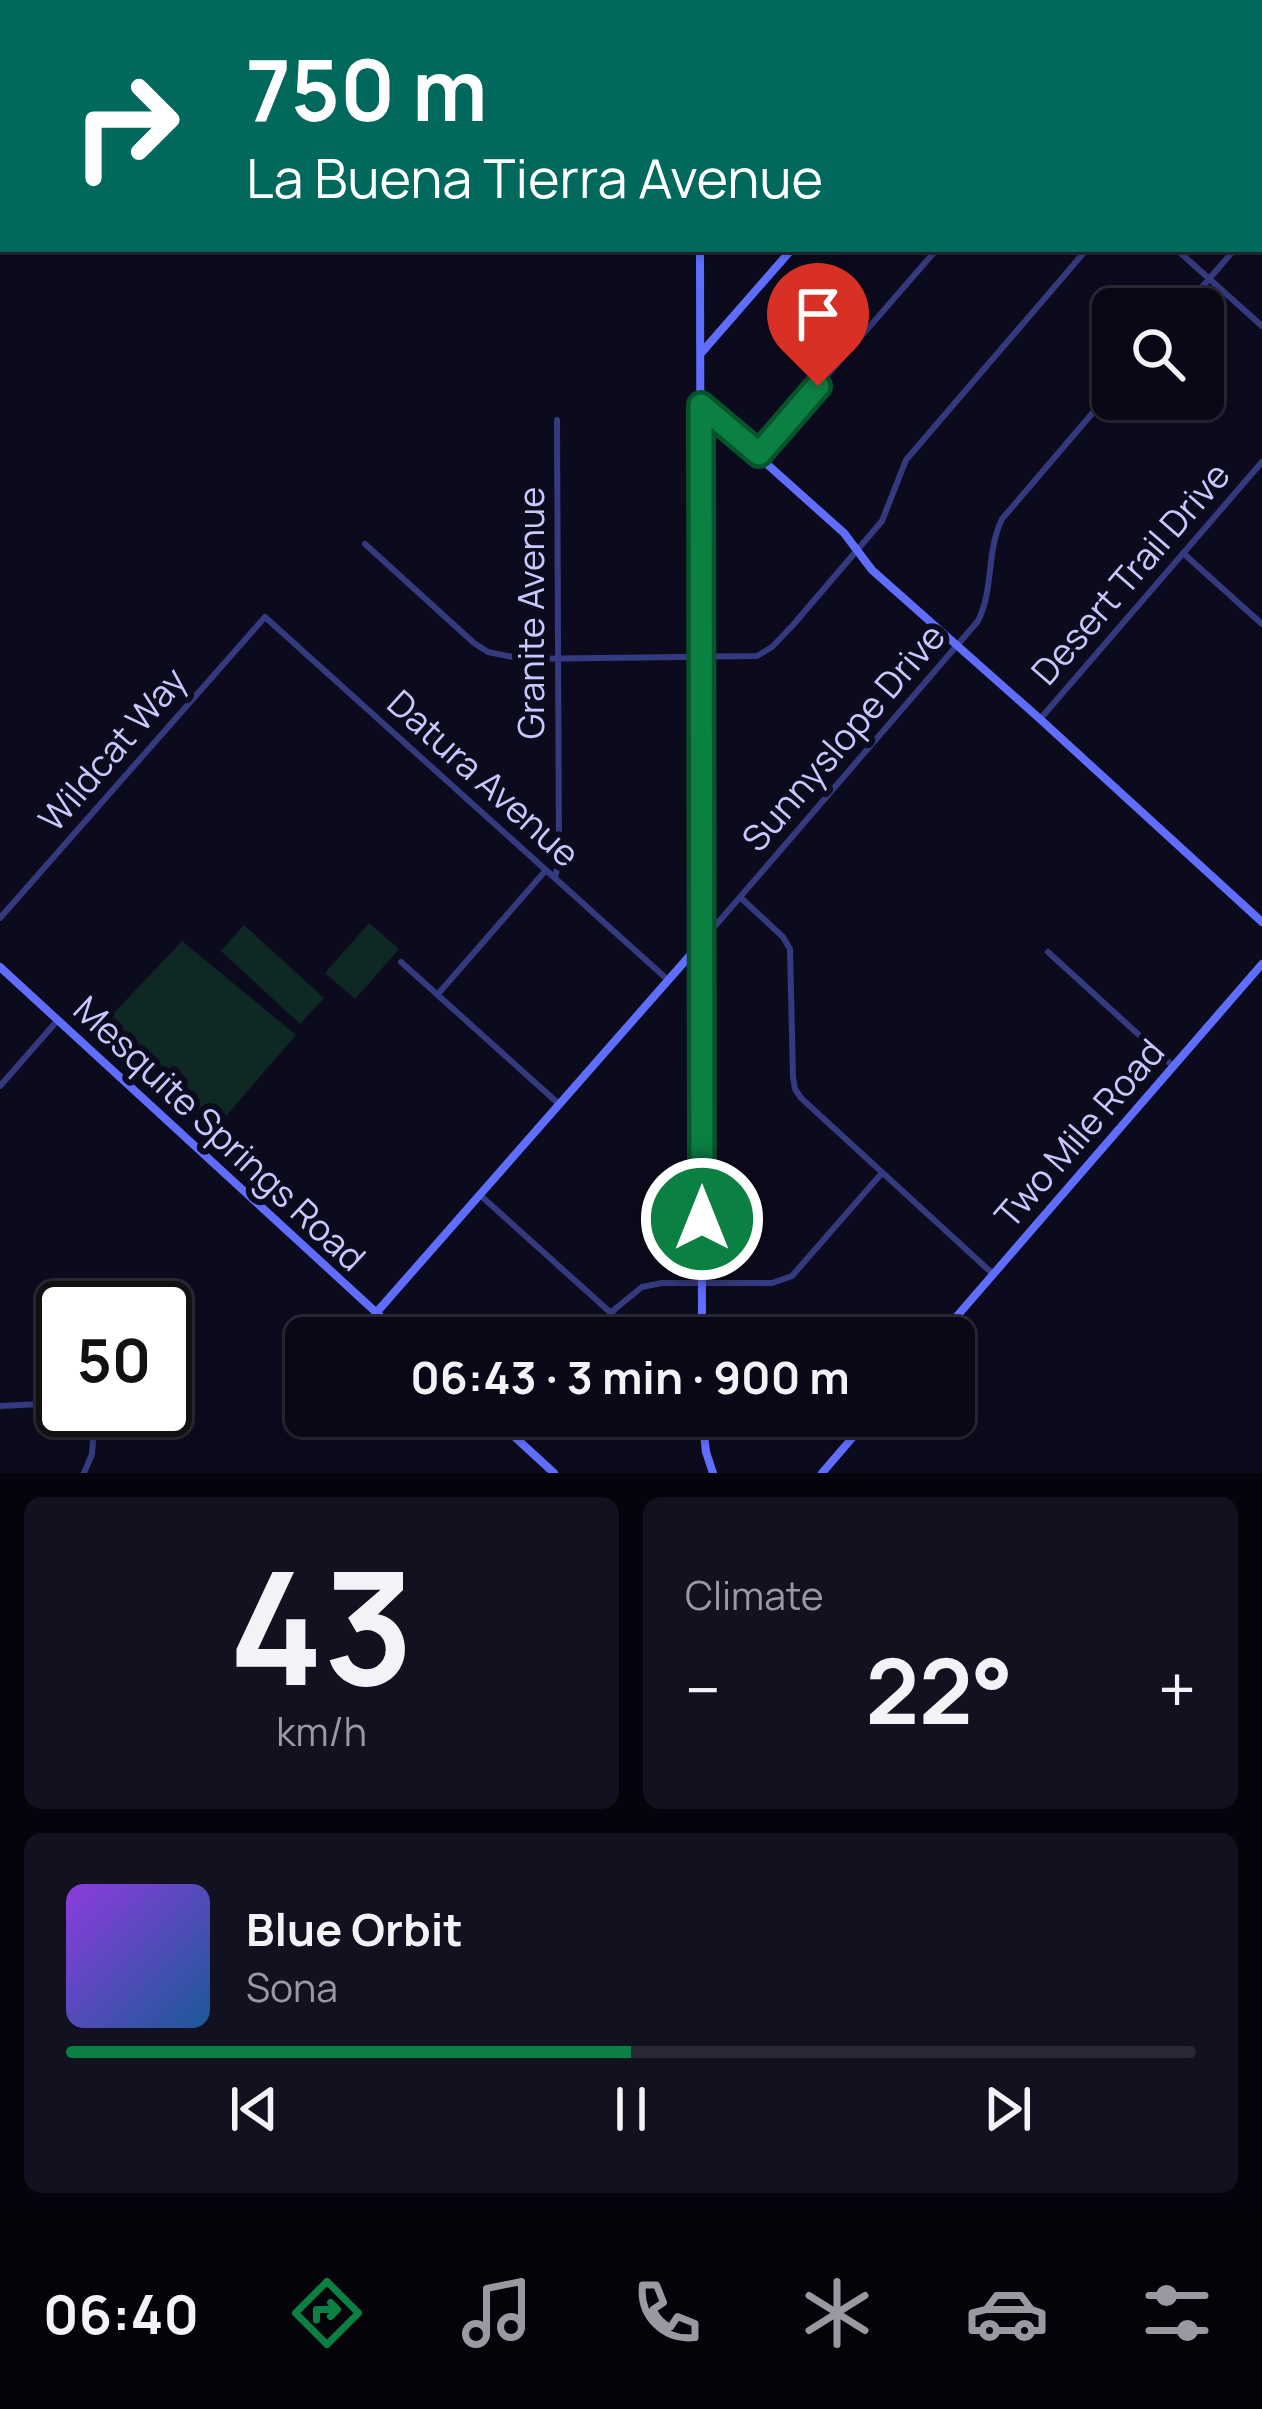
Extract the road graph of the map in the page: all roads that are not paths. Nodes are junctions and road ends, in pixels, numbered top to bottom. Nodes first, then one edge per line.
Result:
1 (700, 252) edge
2 (789, 252) edge
3 (934, 252) edge
4 (1085, 252) edge
5 (1179, 252) edge
6 (1232, 252) edge
7 (1209, 279) junction
8 (1201, 288) edge
9 (1262, 326) edge
10 (702, 352) junction
11 (701, 405) junction
12 (1092, 414) edge
13 (557, 420) dead end
14 (759, 454) junction
15 (1262, 462) edge
16 (365, 544) dead end
17 (856, 551) junction
18 (1183, 553) junction
19 (265, 616) joint
20 (1262, 624) edge
21 (957, 646) junction
22 (702, 658) junction
23 (556, 659) junction
24 (1040, 719) junction
25 (546, 870) junction
26 (555, 878) junction
27 (740, 898) junction
28 (0, 918) edge
29 (1262, 922) edge
30 (701, 943) junction
31 (1048, 952) dead end
32 (401, 962) dead end
33 (1262, 964) edge
34 (0, 967) edge
35 (668, 980) junction
36 (437, 994) junction
37 (57, 1021) junction
38 (1173, 1066) junction
39 (0, 1086) edge
40 (559, 1104) junction
41 (881, 1174) junction
42 (480, 1195) junction
43 (993, 1274) junction
44 (702, 1284) junction
45 (376, 1313) junction
46 (611, 1313) junction
47 (380, 1317) edge
48 (608, 1317) edge
49 (702, 1317) edge
50 (956, 1317) edge
51 (36, 1404) edge
52 (0, 1406) edge
53 (93, 1437) edge
54 (515, 1437) edge
55 (704, 1437) edge
56 (853, 1437) edge
57 (84, 1473) edge
58 (554, 1473) edge
59 (713, 1473) edge
60 (822, 1473) edge

1 - 10 street
2 - 10 street
3 - 14 street
4 - 17 street
5 - 7 street
6 - 7 street
7 - 8 street
7 - 9 street
10 - 11 street
11 - 14 street
11 - 22 street
12 - 21 street, Sunnyslope Drive
13 - 23 street, Granite Avenue
14 - 17 street
15 - 18 street, Desert Trail Drive
16 - 23 street
17 - 21 street
17 - 22 street
18 - 20 street
18 - 24 street, Desert Trail Drive
19 - 25 street, Datura Avenue
19 - 28 street, Wildcat Way
21 - 24 street
21 - 27 street, Sunnyslope Drive
22 - 23 street
22 - 30 street
23 - 26 street, Granite Avenue
24 - 29 street
25 - 26 street, Datura Avenue
25 - 36 street
26 - 35 street, Datura Avenue
27 - 30 street, Sunnyslope Drive
27 - 41 street
30 - 35 street, Sunnyslope Drive
30 - 44 street
31 - 38 street
32 - 36 street
33 - 38 street, Two Mile Road
34 - 37 street, Mesquite Springs Road
35 - 40 street, Sunnyslope Drive
36 - 40 street
37 - 39 street
37 - 45 street, Mesquite Springs Road
38 - 43 street, Two Mile Road
40 - 42 street, Sunnyslope Drive
41 - 43 street
41 - 44 street
42 - 45 street, Sunnyslope Drive
42 - 46 street
43 - 50 street, Two Mile Road
44 - 46 street
44 - 49 street
45 - 47 street, Mesquite Springs Road
46 - 48 street
51 - 52 street
53 - 57 street
54 - 58 street
55 - 59 street
56 - 60 street

